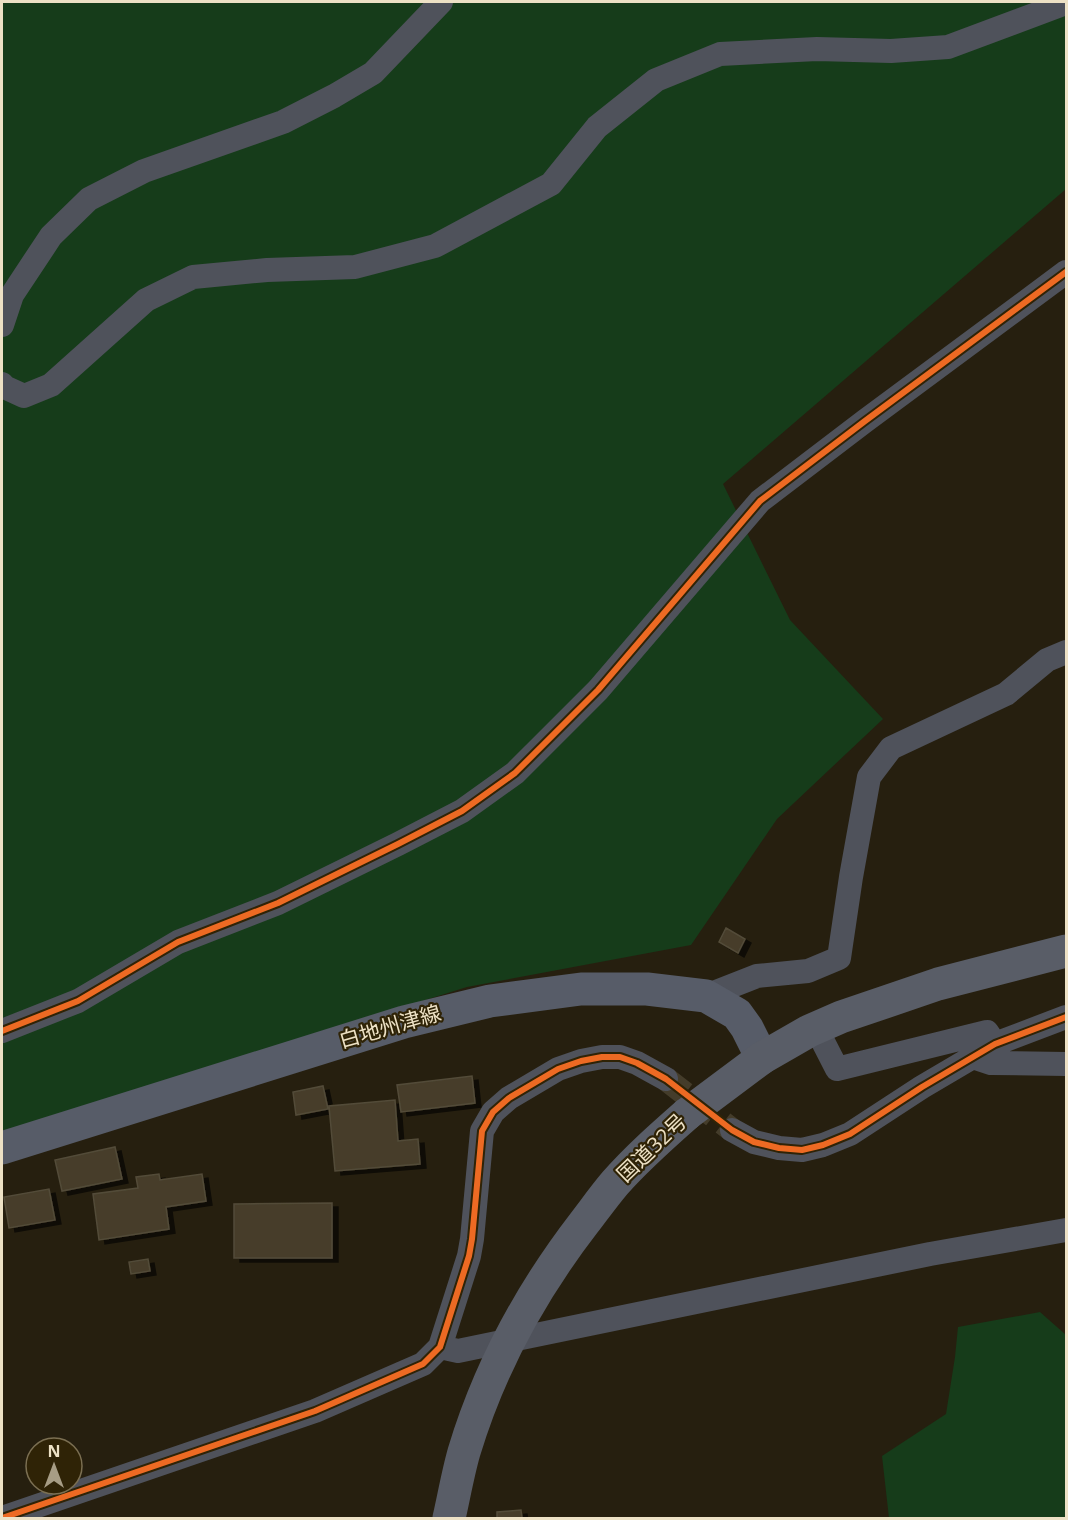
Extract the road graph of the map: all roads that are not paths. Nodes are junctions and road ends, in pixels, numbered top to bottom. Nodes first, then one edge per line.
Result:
1 (441, 2) edge
2 (1066, 3) edge
3 (1066, 272) edge
4 (2, 325) edge
5 (2, 384) edge
6 (1066, 652) edge
7 (1066, 951) edge
8 (706, 996) junction
9 (1066, 1017) edge
10 (816, 1028) junction
11 (2, 1031) edge
12 (994, 1044) junction
13 (973, 1057) junction
14 (762, 1058) junction
15 (1066, 1064) edge
16 (666, 1079) tunnel mouth
17 (732, 1130) tunnel mouth
18 (2, 1148) edge
19 (1066, 1230) edge
20 (440, 1347) junction
21 (2, 1518) edge
22 (449, 1518) edge

1 - 4 street
2 - 5 street
3 - 11 street
6 - 8 street
7 - 10 highway, 国道32号
8 - 14 main road, 白地州津線
8 - 18 main road, 白地州津線
9 - 12 street
10 - 12 street
10 - 14 highway, 国道32号
12 - 13 street
13 - 15 street
13 - 17 street
14 - 22 highway, 国道32号, bridge
16 - 20 street
19 - 20 street
20 - 21 street

